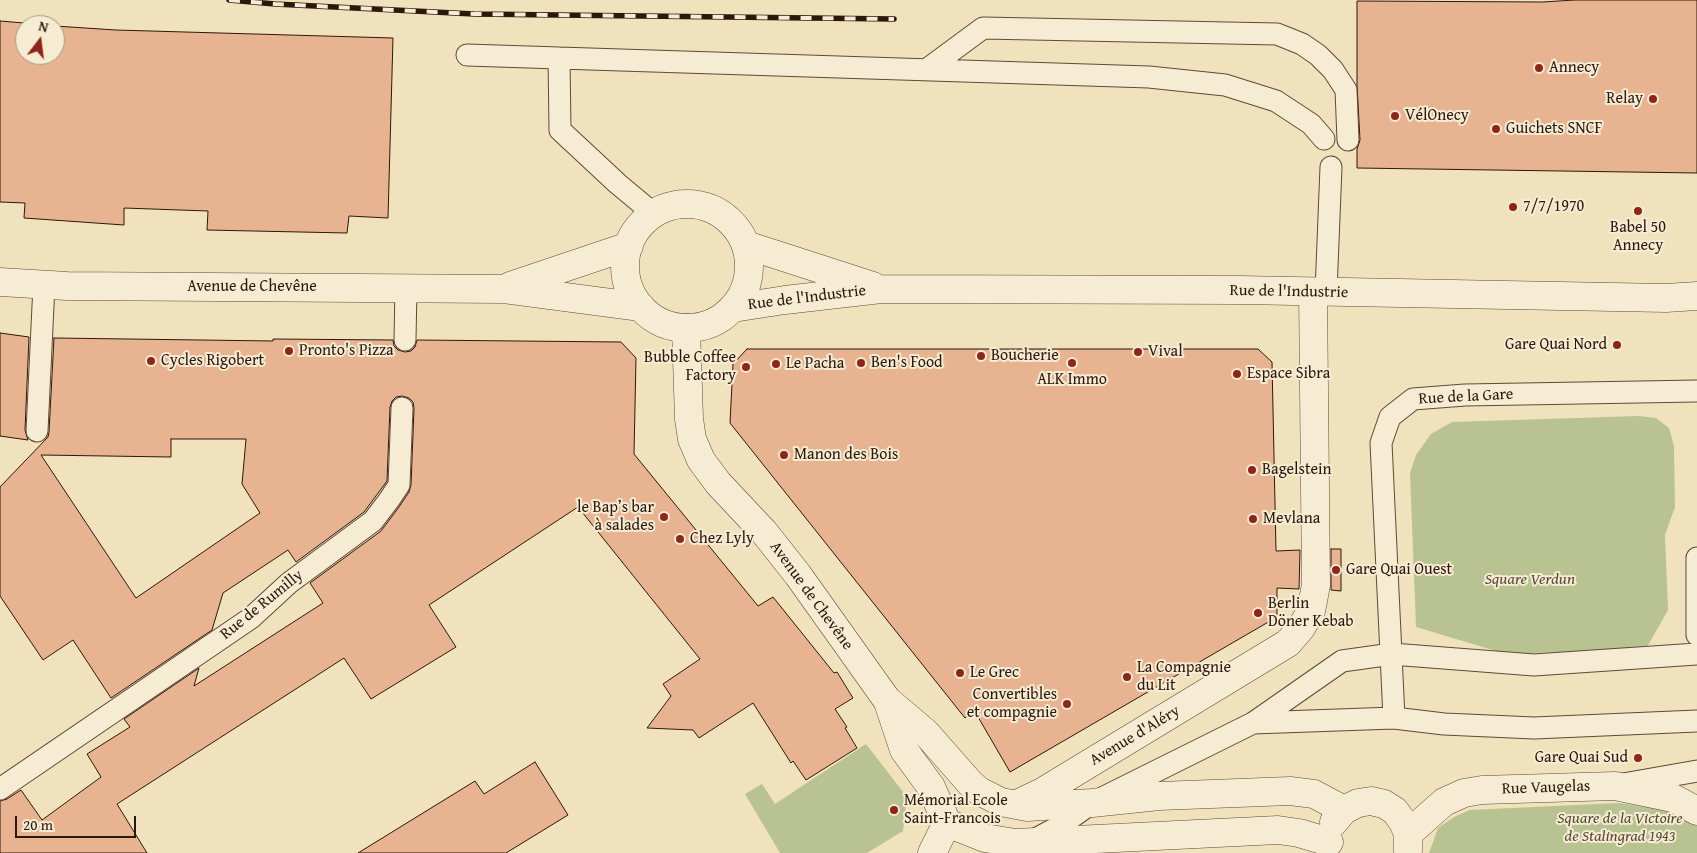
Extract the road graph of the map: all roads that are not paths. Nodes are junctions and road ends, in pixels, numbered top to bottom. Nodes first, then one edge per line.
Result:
1 (467, 55) dead end
2 (559, 58) junction
3 (926, 70) junction
4 (1324, 139) dead end
5 (1348, 140) dead end
6 (1331, 167) dead end
7 (654, 214) junction
8 (746, 245) junction
9 (629, 246) junction
10 (0, 282) edge
11 (44, 285) junction
12 (406, 288) junction
13 (504, 288) junction
14 (881, 289) junction
15 (1320, 292) junction
16 (1697, 296) edge
17 (641, 307) junction
18 (733, 308) junction
19 (686, 328) junction
20 (405, 340) dead end
21 (1697, 391) edge
22 (402, 408) dead end
23 (38, 431) dead end
24 (1697, 558) edge
25 (1697, 634) edge
26 (1392, 654) junction
27 (1697, 654) edge
28 (887, 700) junction
29 (1394, 718) junction
30 (1697, 721) edge
31 (1253, 723) junction
32 (1697, 771) edge
33 (1615, 786) junction
34 (0, 789) edge
35 (1092, 803) junction
36 (1014, 806) junction
37 (1344, 810) junction
38 (1697, 811) edge
39 (948, 823) junction
40 (1407, 844) edge
41 (1018, 848) edge
42 (1330, 848) edge
43 (932, 853) edge

1 - 2 lane
2 - 3 lane
2 - 7 lane
3 - 4 lane
3 - 5 lane
6 - 15 lane
7 - 8 street
7 - 9 street
8 - 14 street, Rue de l'Industrie
8 - 18 street
9 - 13 street, Avenue de Chevêne
9 - 17 street
10 - 11 street, Avenue de Chevêne
11 - 12 street, Avenue de Chevêne
11 - 23 lane
12 - 13 street, Avenue de Chevêne
12 - 20 lane
13 - 17 street, Avenue de Chevêne
14 - 15 street, Rue de l'Industrie
14 - 18 street, Rue de l'Industrie
15 - 16 street, Rue de l'Industrie
15 - 36 street, Avenue d'Aléry
17 - 19 street
18 - 19 street
19 - 28 street, Avenue de Chevêne
21 - 26 lane, Rue de la Gare
22 - 34 lane, Rue de Rumilly
24 - 25 lane
26 - 27 lane
26 - 29 lane, Rue de la Gare
26 - 31 lane
28 - 36 street, Avenue de Chevêne
28 - 39 street, Avenue de Chevêne
29 - 30 lane
29 - 31 lane
31 - 35 lane
32 - 33 lane, Rue Vaugelas
33 - 38 street
33 - 40 street, Rue Vaugelas
35 - 36 street
35 - 37 street
35 - 41 lane
37 - 40 street
37 - 42 street
39 - 41 street
39 - 43 street
41 - 42 street

